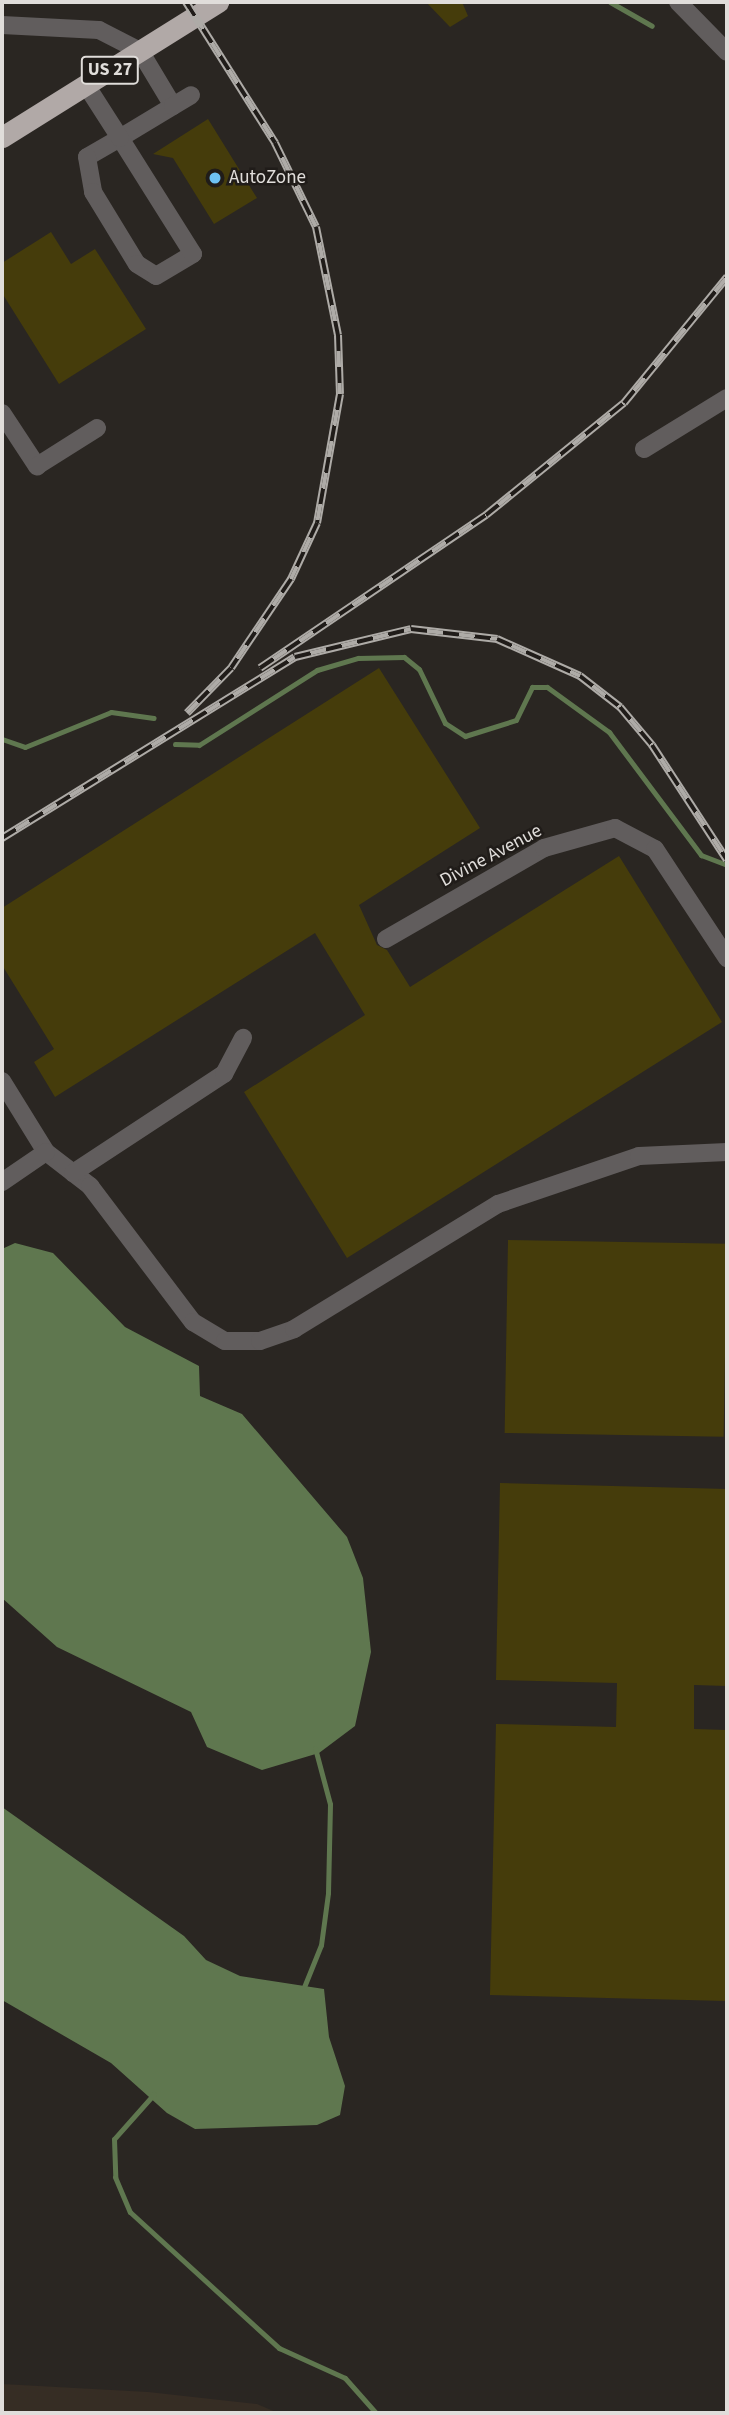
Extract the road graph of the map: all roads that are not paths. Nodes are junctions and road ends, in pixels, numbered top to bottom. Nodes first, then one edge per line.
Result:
1 (218, 2) edge
2 (678, 2) edge
3 (2, 24) edge
4 (140, 51) junction
5 (727, 51) edge
6 (86, 85) junction
7 (191, 94) dead end
8 (173, 106) junction
9 (2, 137) edge
10 (120, 138) junction
11 (727, 398) edge
12 (2, 412) edge
13 (97, 428) dead end
14 (644, 449) dead end
15 (386, 939) dead end
16 (727, 958) edge
17 (243, 1038) dead end
18 (2, 1081) edge
19 (46, 1152) junction
20 (727, 1152) edge
21 (73, 1172) junction
22 (2, 1182) edge

1 - 4 highway, US 27
2 - 5 street
3 - 4 street
4 - 6 highway, US 27
4 - 8 street
6 - 9 highway, US 27
6 - 10 street
7 - 8 street
8 - 10 street
10 - 10 street
11 - 14 street
12 - 13 street
15 - 16 street, Divine Avenue
17 - 21 street
18 - 19 street
19 - 21 street
19 - 22 street
20 - 21 street

